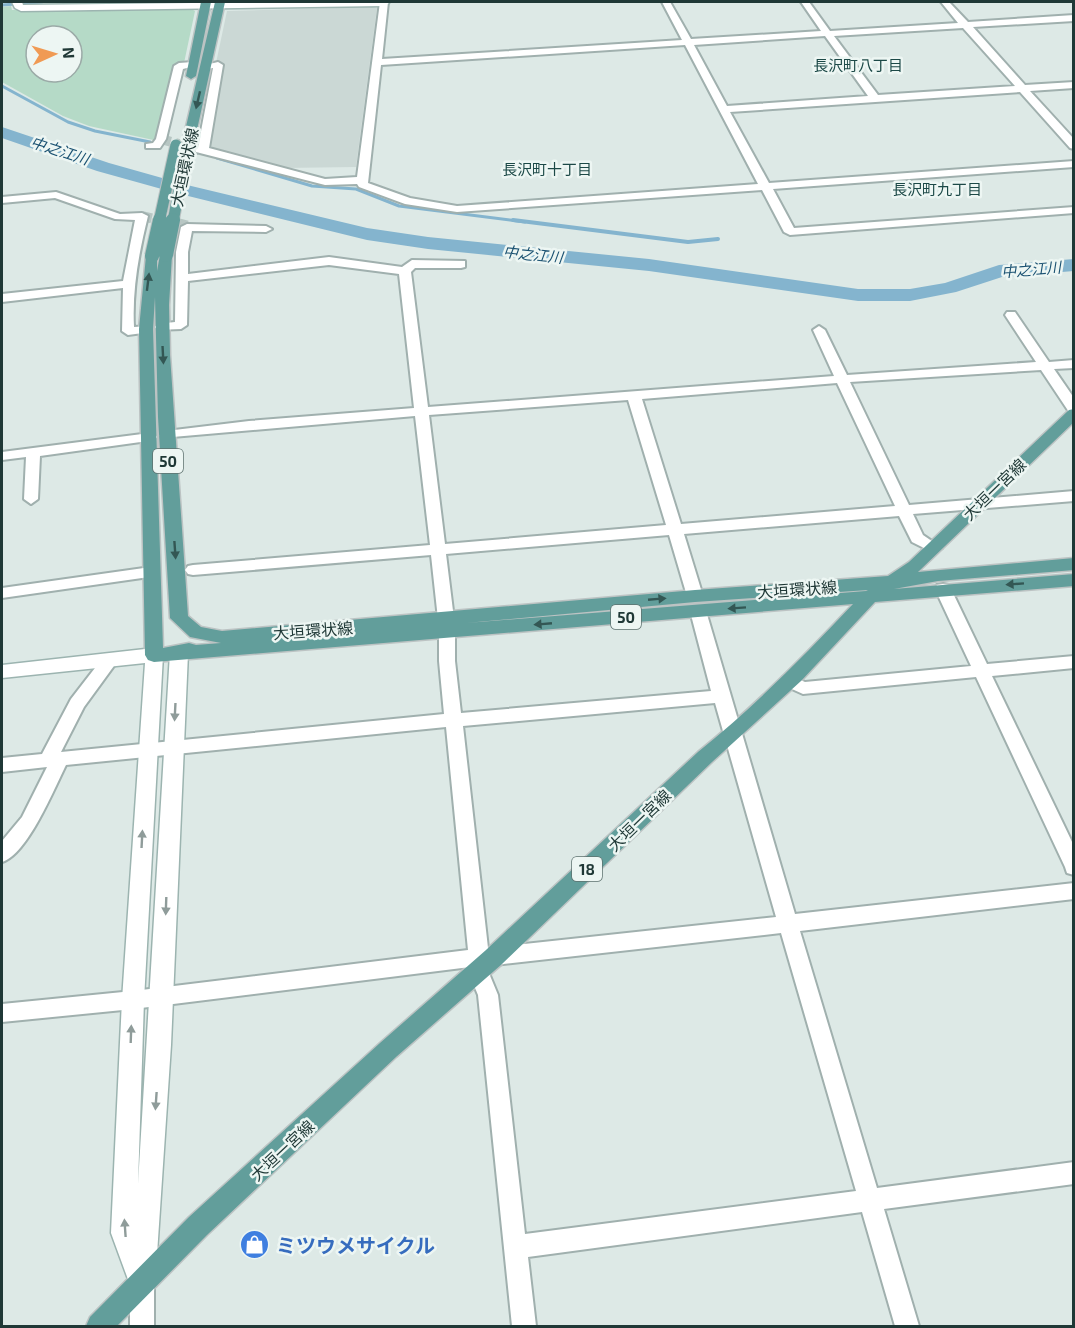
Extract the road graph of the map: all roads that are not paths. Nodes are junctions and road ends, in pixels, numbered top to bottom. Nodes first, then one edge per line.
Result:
1 (385, 2) edge
2 (666, 2) edge
3 (806, 2) edge
4 (945, 2) edge
5 (17, 3) edge
6 (206, 4) edge
7 (220, 4) edge
8 (1074, 18) edge
9 (966, 25) junction
10 (829, 34) junction
11 (689, 43) junction
12 (376, 62) junction
13 (193, 65) junction
14 (206, 66) junction
15 (1074, 85) edge
16 (1022, 88) junction
17 (875, 99) junction
18 (724, 109) junction
19 (150, 146) dead end
20 (1074, 146) edge
21 (182, 147) junction
22 (1074, 164) edge
23 (362, 180) junction
24 (766, 187) junction
25 (2, 200) edge
26 (1074, 210) edge
27 (266, 229) dead end
28 (461, 264) dead end
29 (405, 271) junction
30 (181, 278) junction
31 (129, 284) junction
32 (2, 298) edge
33 (1011, 315) dead end
34 (154, 328) junction
35 (819, 330) dead end
36 (1045, 364) junction
37 (1074, 364) edge
38 (842, 379) junction
39 (634, 396) junction
40 (1074, 411) edge
41 (421, 412) junction
42 (166, 435) junction
43 (150, 437) junction
44 (33, 452) junction
45 (2, 456) edge
46 (1074, 496) edge
47 (31, 499) dead end
48 (979, 504) junction
49 (903, 509) junction
50 (674, 529) junction
51 (934, 548) junction
52 (436, 549) junction
53 (1074, 564) edge
54 (193, 570) dead end
55 (152, 572) junction
56 (1074, 580) edge
57 (892, 582) junction
58 (943, 589) junction
59 (2, 593) edge
60 (871, 596) junction
61 (696, 604) junction
62 (179, 618) junction
63 (446, 626) junction
64 (222, 637) junction
65 (179, 653) junction
66 (154, 655) junction
67 (111, 659) junction
68 (1074, 662) edge
69 (980, 670) junction
70 (2, 671) edge
71 (789, 681) junction
72 (722, 696) junction
73 (455, 720) junction
74 (732, 735) junction
75 (173, 748) junction
76 (147, 751) junction
77 (54, 760) junction
78 (2, 765) edge
79 (2, 854) edge
80 (1074, 867) edge
81 (1074, 891) edge
82 (790, 925) junction
83 (484, 962) junction
84 (162, 996) junction
85 (133, 1000) junction
86 (2, 1013) edge
87 (1074, 1173) edge
88 (869, 1199) junction
89 (514, 1246) junction
90 (142, 1284) junction
91 (99, 1326) edge
92 (141, 1326) edge
93 (524, 1326) edge
94 (907, 1326) edge

1 - 7 street
1 - 12 street
2 - 11 street
3 - 10 street
4 - 9 street
5 - 6 street
6 - 7 street
6 - 13 main road, 大垣環状線 / 50
7 - 14 main road, 大垣環状線 / 50
8 - 9 street
9 - 10 street
9 - 16 street
10 - 11 street
10 - 17 street
11 - 12 street
11 - 18 street
12 - 23 street
13 - 19 street
13 - 21 main road, 大垣環状線 / 50
14 -> 21 main road, 大垣環状線 / 50
14 - 23 street
15 - 16 street
16 - 17 street
16 - 20 street
17 - 18 street
18 - 24 street
21 - 34 main road, 大垣環状線 / 50, bridge
22 - 24 street
23 - 24 street
24 - 26 street
25 - 31 street
27 - 30 street
28 - 29 street
29 - 30 street
29 - 41 street
30 - 34 street
31 - 32 street
31 - 34 street
33 - 36 street
34 -> 42 main road, 大垣環状線 / 50
34 - 43 main road, 大垣環状線 / 50
35 - 38 street
36 - 37 street
36 - 38 street
36 - 40 street
38 - 39 street
38 - 49 street
39 - 41 street
39 - 50 street
40 - 48 main road, 大垣一宮線 / 18
41 - 42 street
41 - 52 street
42 -> 62 main road, 大垣環状線 / 50
43 - 44 street
43 - 55 main road, 大垣環状線 / 50
44 - 45 street
44 - 47 street
46 - 48 street
48 - 49 street
48 - 51 main road, 大垣一宮線 / 18
49 - 50 street
49 - 51 street
50 - 52 street
50 - 61 street
51 - 57 main road, 大垣一宮線 / 18
52 - 54 street
52 - 63 street
53 - 57 main road, 大垣環状線 / 50
55 - 59 street
55 - 66 main road, 大垣環状線 / 50
56 -> 58 main road, 大垣環状線 / 50
57 - 60 main road, 大垣一宮線 / 18
57 - 61 main road, 大垣環状線 / 50
58 - 60 main road, 大垣環状線 / 50
58 - 69 street
60 -> 61 main road, 大垣環状線 / 50
60 - 71 main road, 大垣一宮線 / 18
61 - 63 main road, 大垣環状線 / 50
61 - 72 street
62 - 64 main road, 大垣環状線 / 50
62 - 65 main road, 50
63 - 64 main road, 大垣環状線 / 50
63 - 65 main road, 大垣環状線 / 50
63 - 73 street
64 - 65 main road, 50
65 - 66 main road, 50
65 -> 75 street
66 - 67 street
66 - 76 street
67 - 70 street
67 - 77 street
68 - 69 street
69 - 71 street
69 - 80 street
71 - 74 main road, 大垣一宮線 / 18
72 - 73 street
72 - 74 street
73 - 75 street
73 - 83 street
74 - 82 street
74 - 83 main road, 大垣一宮線 / 18
75 - 76 street
75 -> 84 street
76 - 77 street
85 -> 76 street
77 - 78 street
77 - 79 street
81 - 82 street
82 - 83 street
82 - 88 street
83 - 84 street
83 - 89 street
83 - 90 main road, 大垣一宮線 / 18
84 - 85 street
84 -> 90 street
85 - 86 street
90 -> 85 street
87 - 88 street
88 - 89 street
88 - 94 street
89 - 93 street
90 - 91 main road, 大垣一宮線 / 18
90 - 92 street

